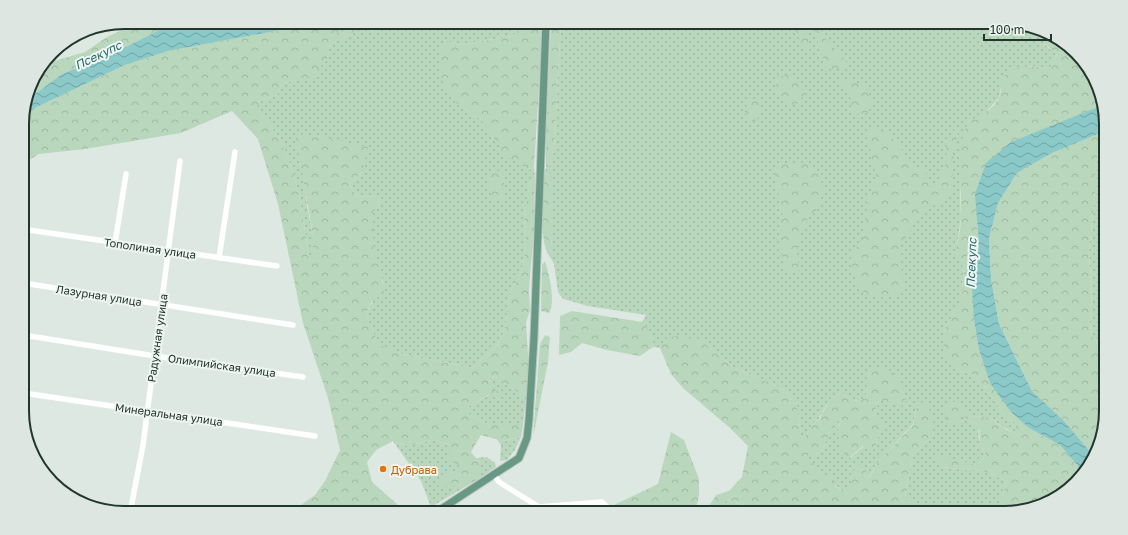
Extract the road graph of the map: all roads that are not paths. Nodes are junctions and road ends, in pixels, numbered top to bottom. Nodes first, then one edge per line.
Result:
1 (546, 29) edge
2 (236, 152) dead end
3 (180, 161) dead end
4 (126, 174) dead end
5 (29, 230) edge
6 (115, 243) junction
7 (168, 251) junction
8 (219, 258) junction
9 (277, 266) dead end
10 (29, 284) edge
11 (162, 304) junction
12 (293, 325) dead end
13 (29, 336) edge
14 (155, 356) junction
15 (303, 376) dead end
16 (29, 394) edge
17 (146, 411) junction
18 (315, 436) dead end
19 (494, 476) junction
20 (131, 506) edge
21 (446, 506) edge
22 (537, 506) edge
23 (552, 506) edge
24 (606, 506) edge

1 - 19 main road
2 - 8 street
3 - 7 street, Радужная улица
4 - 6 street
5 - 6 street, Тополиная улица
6 - 7 street, Тополиная улица
7 - 8 street, Тополиная улица
7 - 11 street, Радужная улица
8 - 9 street, Тополиная улица
10 - 11 street, Лазурная улица
11 - 12 street, Лазурная улица
11 - 14 street, Радужная улица
13 - 14 street, Олимпийская улица
14 - 15 street, Олимпийская улица
14 - 17 street, Радужная улица
16 - 17 street, Минеральная улица
17 - 18 street, Минеральная улица
17 - 20 street, Радужная улица
19 - 21 main road
19 - 22 street
23 - 24 street

